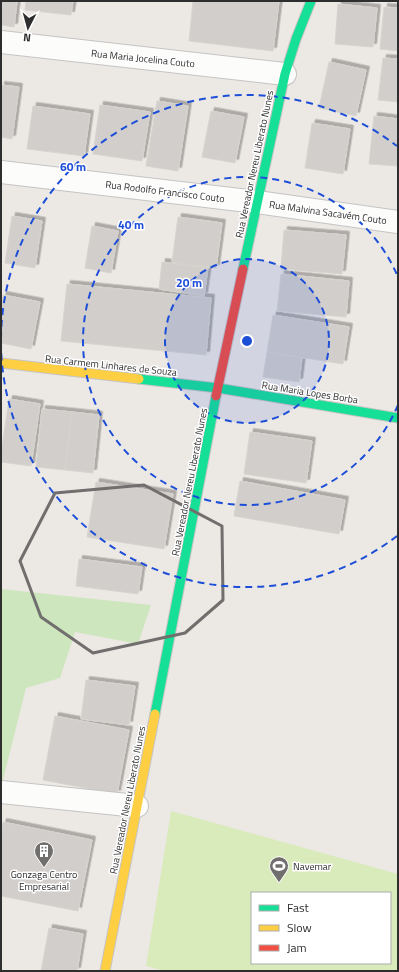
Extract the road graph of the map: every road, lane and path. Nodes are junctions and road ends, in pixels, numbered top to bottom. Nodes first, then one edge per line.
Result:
1 (311, 1) edge
2 (1, 42) edge
3 (285, 74) junction
4 (1, 172) edge
5 (257, 202) junction
6 (398, 222) edge
7 (1, 363) edge
8 (218, 388) junction
9 (398, 418) edge
10 (1, 792) edge
11 (137, 806) junction
12 (106, 971) edge

1 - 3 main road, Rua Vereador Nereu Liberato Nunes
2 - 3 street, Rua Maria Jocelina Couto
3 - 5 main road, Rua Vereador Nereu Liberato Nunes
4 - 5 street, Rua Rodolfo Francisco Couto
5 - 6 street, Rua Malvina Sacavém Couto
5 - 8 main road, Rua Vereador Nereu Liberato Nunes
7 - 8 main road, Rua Carmem Linhares de Souza
8 - 9 main road, Rua Maria Lopes Borba
8 - 11 main road, Rua Vereador Nereu Liberato Nunes
10 - 11 street
11 - 12 main road, Rua Vereador Nereu Liberato Nunes

